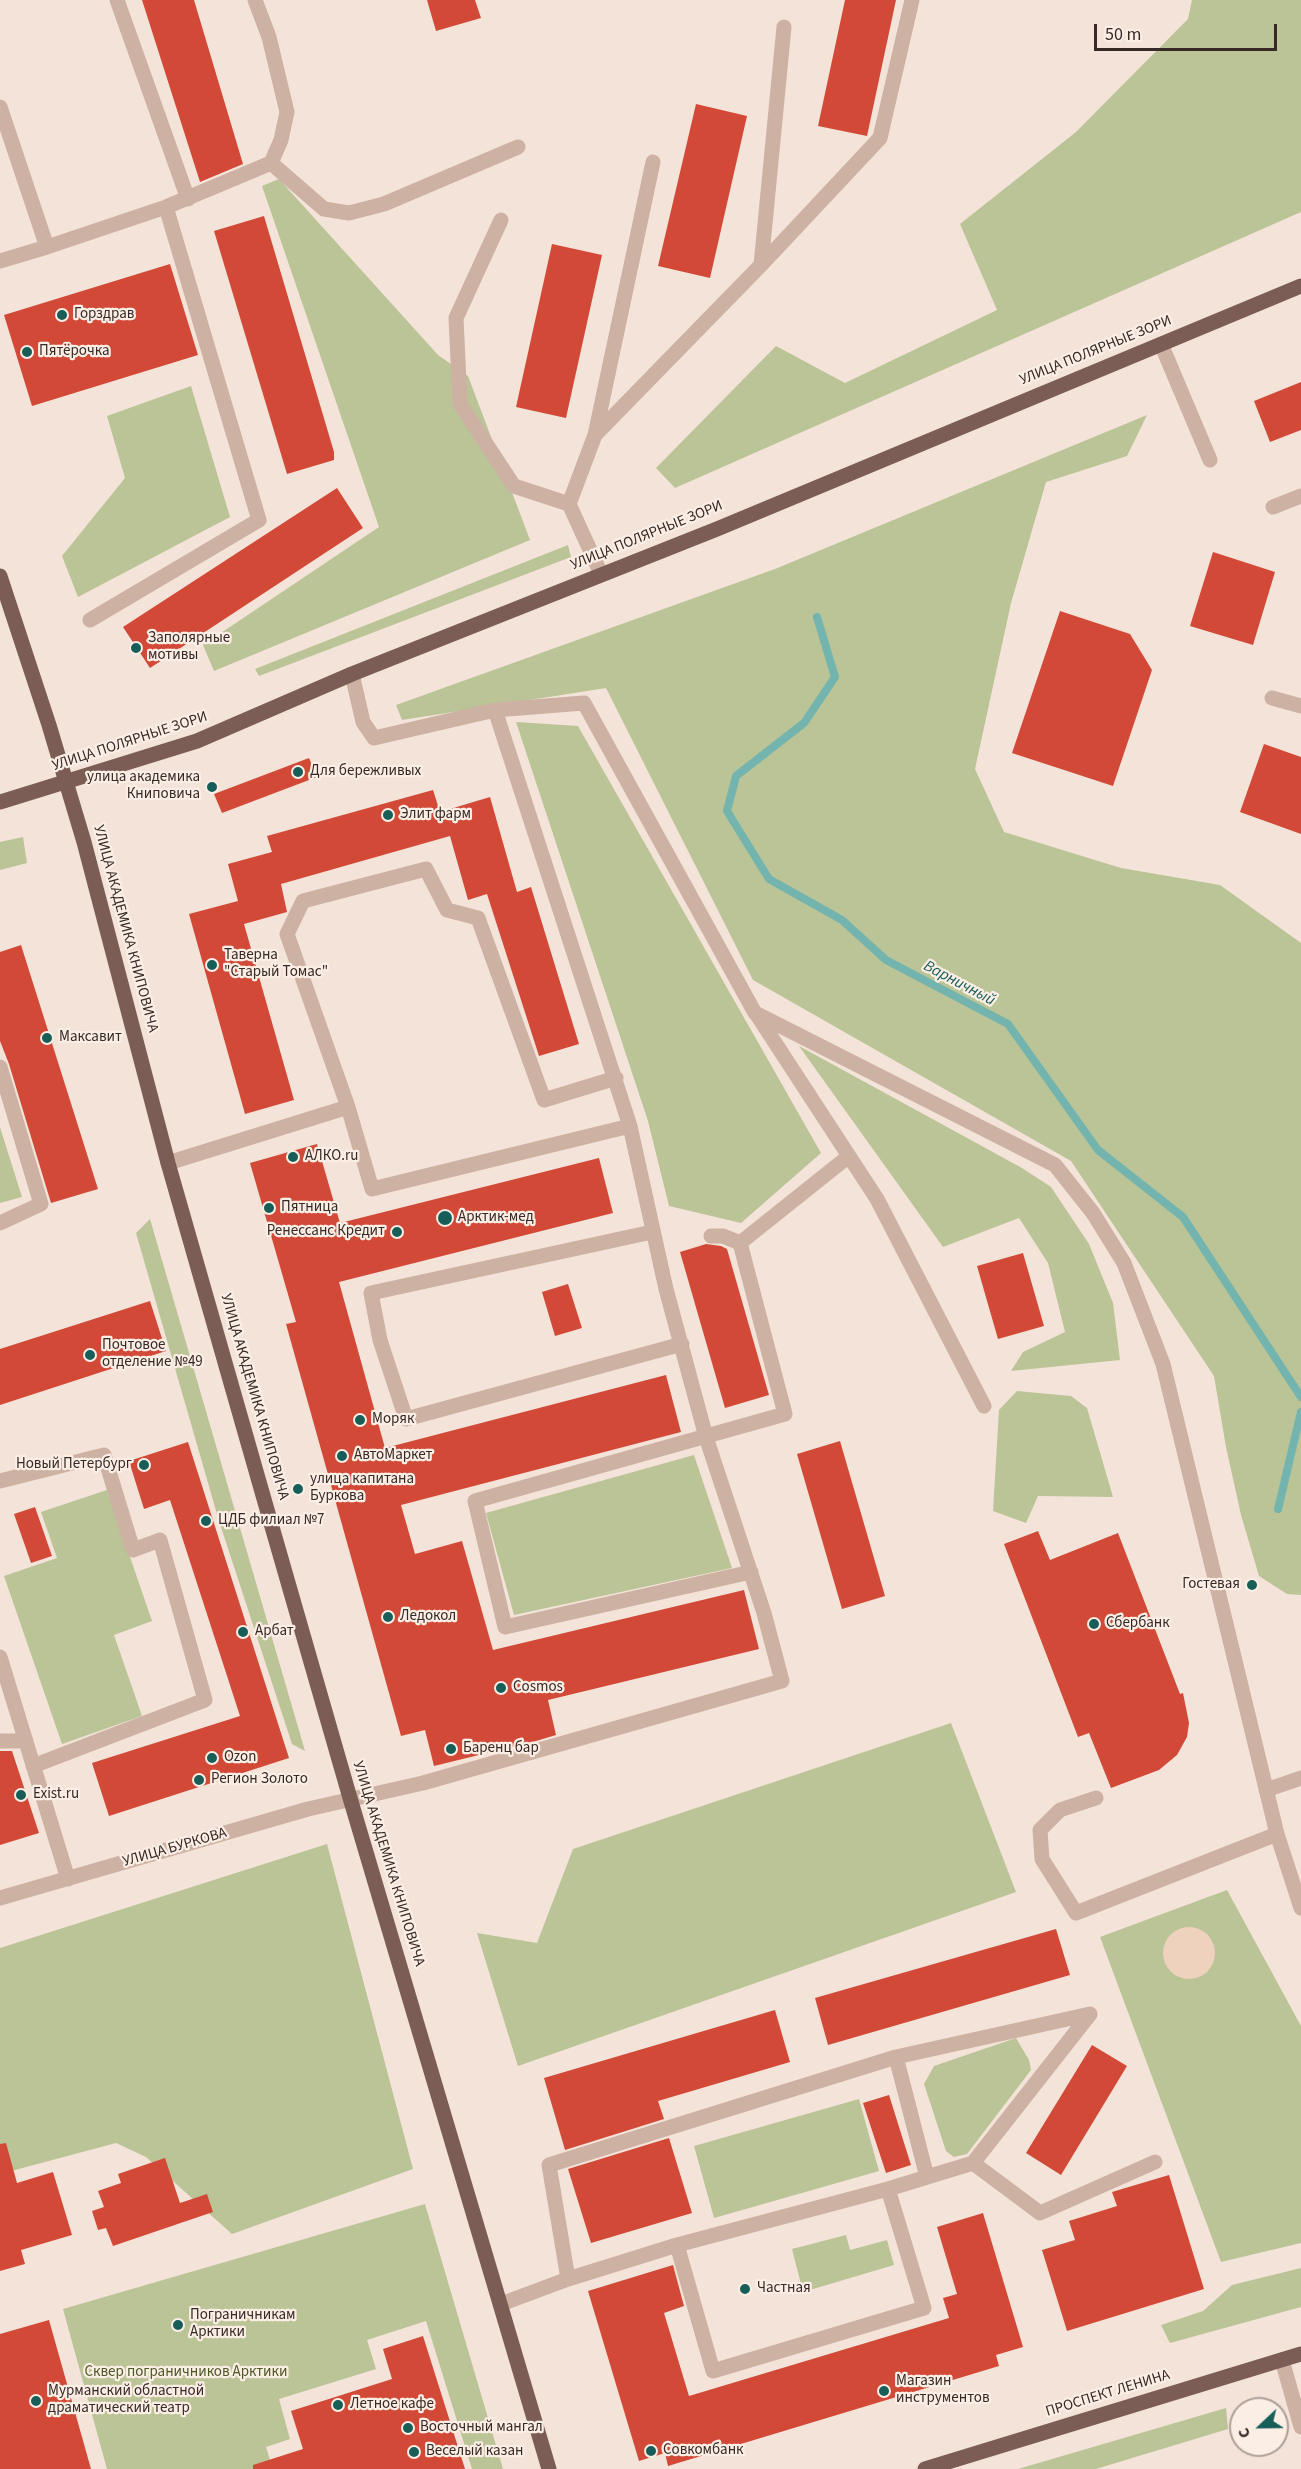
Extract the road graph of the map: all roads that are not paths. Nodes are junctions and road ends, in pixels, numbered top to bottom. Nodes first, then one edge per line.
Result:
1 (117, 0) edge
2 (255, 0) edge
3 (912, 0) edge
4 (784, 27) dead end
5 (0, 107) edge
6 (518, 147) dead end
7 (653, 162) dead end
8 (271, 164) junction
9 (188, 199) junction
10 (166, 207) junction
11 (501, 220) dead end
12 (47, 248) junction
13 (0, 261) edge
14 (761, 264) junction
15 (1301, 286) edge
16 (1161, 344) junction
17 (595, 435) junction
18 (1210, 460) dead end
19 (1301, 496) edge
20 (569, 504) junction
21 (1273, 507) dead end
22 (601, 574) junction
23 (0, 576) edge
24 (90, 620) dead end
25 (352, 674) junction
26 (1272, 698) dead end
27 (1301, 706) edge
28 (495, 710) junction
29 (66, 782) junction
30 (0, 802) edge
31 (755, 1013) junction
32 (0, 1067) edge
33 (616, 1078) junction
34 (348, 1107) junction
35 (630, 1126) junction
36 (849, 1156) junction
37 (168, 1163) junction
38 (0, 1223) edge
39 (652, 1232) junction
40 (711, 1236) dead end
41 (740, 1243) junction
42 (682, 1344) junction
43 (984, 1406) dead end
44 (706, 1437) junction
45 (0, 1481) edge
46 (751, 1572) junction
47 (0, 1657) edge
48 (0, 1741) edge
49 (26, 1741) junction
50 (33, 1766) junction
51 (1301, 1778) edge
52 (1266, 1790) junction
53 (350, 1798) junction
54 (1096, 1798) dead end
55 (1277, 1834) junction
56 (68, 1879) junction
57 (0, 1898) edge
58 (1301, 1908) edge
59 (896, 2057) junction
60 (1155, 2162) dead end
61 (973, 2163) junction
62 (927, 2177) junction
63 (888, 2189) junction
64 (677, 2245) junction
65 (568, 2279) junction
66 (501, 2304) junction
67 (1301, 2354) edge
68 (1282, 2360) junction
69 (1301, 2427) edge
70 (549, 2469) edge
71 (925, 2469) edge

1 - 9 street
2 - 8 street
3 - 14 street
4 - 14 street
5 - 12 street
6 - 8 street
7 - 17 street
8 - 9 street
9 - 10 street
10 - 12 street
10 - 24 street
11 - 20 street
12 - 13 street
14 - 17 street
15 - 16 main road, УЛИЦА ПОЛЯРНЫЕ ЗОРИ
16 - 18 street
16 - 22 main road, УЛИЦА ПОЛЯРНЫЕ ЗОРИ
17 - 20 street
19 - 21 street
20 - 22 street
22 - 25 main road, УЛИЦА ПОЛЯРНЫЕ ЗОРИ
23 - 29 main road, УЛИЦА АКАДЕМИКА КНИПОВИЧА
25 - 28 street
25 - 29 main road, УЛИЦА ПОЛЯРНЫЕ ЗОРИ
26 - 27 street
28 - 31 street
28 - 33 street
29 - 30 main road, УЛИЦА ПОЛЯРНЫЕ ЗОРИ
29 - 37 main road, УЛИЦА АКАДЕМИКА КНИПОВИЧА
31 - 36 street
31 - 52 street
32 - 38 street
33 - 34 street
33 - 35 street
34 - 35 street
34 - 37 street
35 - 39 street
36 - 41 street
36 - 43 street
37 - 53 main road, УЛИЦА АКАДЕМИКА КНИПОВИЧА
39 - 42 street
39 - 42 street
40 - 41 street
41 - 44 street
42 - 44 street
44 - 46 street
44 - 46 street
45 - 50 street
46 - 53 street, УЛИЦА БУРКОВА
47 - 49 street
48 - 49 street
49 - 50 street
50 - 56 street
51 - 52 street
52 - 55 street
53 - 56 street, УЛИЦА БУРКОВА
53 - 66 main road, УЛИЦА АКАДЕМИКА КНИПОВИЧА
54 - 55 street
55 - 58 street
56 - 57 street, УЛИЦА БУРКОВА
59 - 61 street
59 - 62 street
59 - 65 street
60 - 61 street
61 - 62 street
62 - 63 street
63 - 64 street
63 - 64 street
64 - 65 street
65 - 66 street
66 - 70 main road, УЛИЦА АКАДЕМИКА КНИПОВИЧА
67 - 68 main road, ПРОСПЕКТ ЛЕНИНА
68 - 69 street
68 - 71 main road, ПРОСПЕКТ ЛЕНИНА

